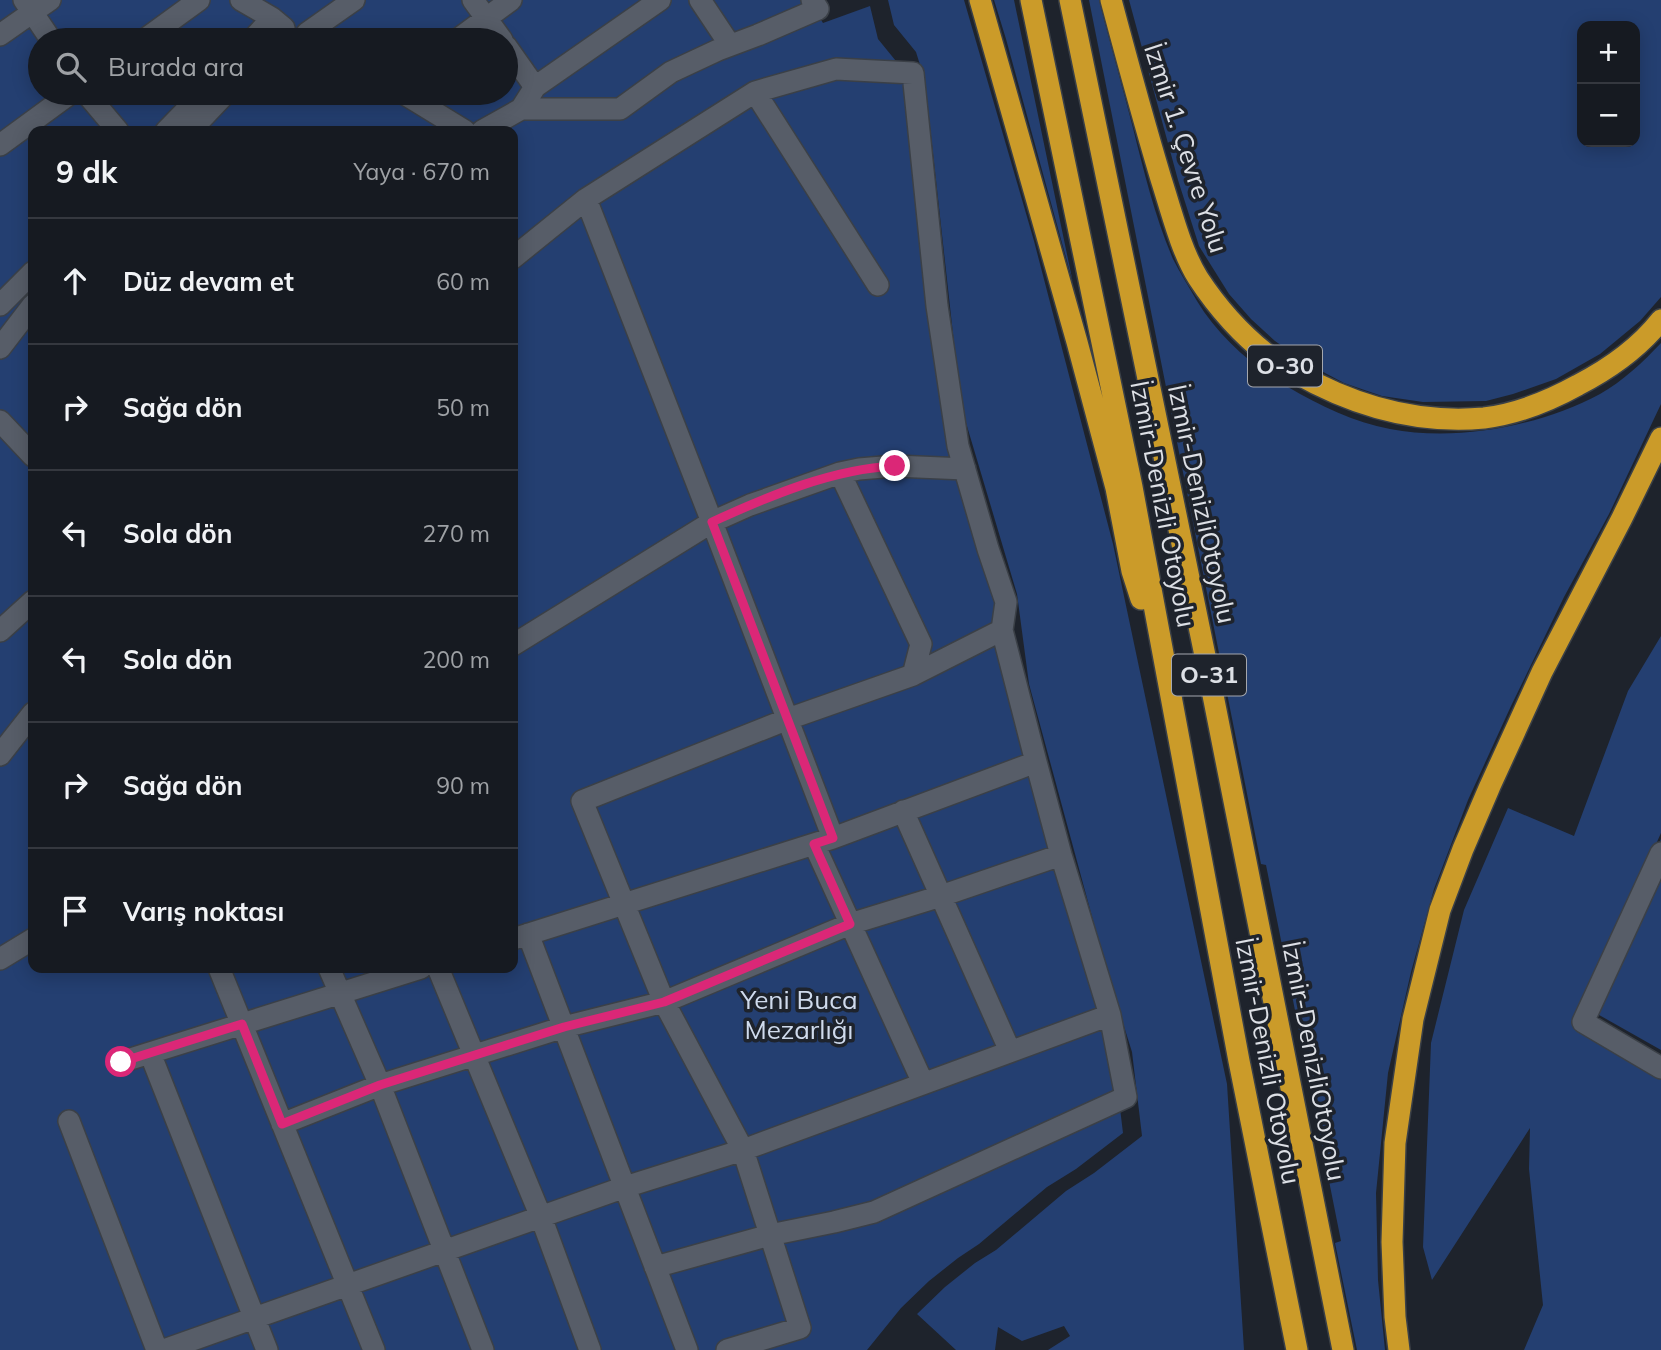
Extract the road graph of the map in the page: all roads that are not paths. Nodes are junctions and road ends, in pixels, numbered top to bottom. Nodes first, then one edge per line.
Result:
1 (200, 0) edge
2 (241, 0) edge
3 (354, 0) edge
4 (473, 0) edge
5 (511, 0) edge
6 (660, 0) edge
7 (700, 0) edge
8 (812, 0) edge
9 (980, 0) edge
10 (1031, 0) edge
11 (1070, 0) edge
12 (1111, 0) edge
13 (36, 4) edge
14 (486, 18) junction
15 (46, 28) edge
16 (161, 28) edge
17 (276, 28) edge
18 (323, 28) edge
19 (473, 28) edge
20 (493, 28) edge
21 (0, 35) edge
22 (730, 45) junction
23 (518, 63) edge
24 (535, 87) junction
25 (755, 92) junction
26 (55, 105) edge
27 (96, 105) edge
28 (191, 105) edge
29 (215, 105) edge
30 (423, 105) edge
31 (521, 108) junction
32 (114, 126) edge
33 (171, 126) edge
34 (195, 126) edge
35 (457, 126) edge
36 (490, 126) edge
37 (0, 145) edge
38 (586, 199) junction
39 (518, 253) edge
40 (28, 277) edge
41 (878, 285) dead end
42 (0, 305) edge
43 (28, 312) edge
44 (1661, 320) edge
45 (0, 348) edge
46 (0, 421) edge
47 (1661, 438) edge
48 (28, 451) edge
49 (965, 469) junction
50 (839, 473) junction
51 (712, 522) junction
52 (28, 606) edge
53 (1002, 630) junction
54 (0, 631) edge
55 (518, 642) edge
56 (913, 675) junction
57 (1168, 679) junction
58 (28, 719) edge
59 (788, 719) junction
60 (0, 755) edge
61 (1036, 762) junction
62 (903, 811) junction
63 (824, 841) junction
64 (1661, 853) edge
65 (1060, 855) junction
66 (942, 896) junction
67 (624, 904) junction
68 (850, 924) junction
69 (520, 937) edge
70 (28, 942) edge
71 (0, 960) edge
72 (221, 973) edge
73 (331, 973) edge
74 (405, 973) edge
75 (440, 973) edge
76 (341, 993) junction
77 (664, 1002) junction
78 (1111, 1015) junction
79 (242, 1024) junction
80 (564, 1027) junction
81 (1010, 1051) junction
82 (150, 1053) junction
83 (474, 1056) junction
84 (121, 1062) dead end
85 (1661, 1068) edge
86 (923, 1083) junction
87 (380, 1085) junction
88 (69, 1121) dead end
89 (282, 1124) junction
90 (743, 1150) junction
91 (625, 1187) junction
92 (541, 1217) junction
93 (770, 1235) junction
94 (444, 1251) junction
95 (655, 1268) junction
96 (347, 1285) junction
97 (256, 1318) junction
98 (158, 1350) edge
99 (164, 1350) edge
100 (267, 1350) edge
101 (374, 1350) edge
102 (483, 1350) edge
103 (590, 1350) edge
104 (687, 1350) edge
105 (727, 1350) edge
106 (1297, 1350) edge
107 (1343, 1350) edge
108 (1399, 1350) edge

1 - 16 lane
2 - 17 lane
3 - 18 lane
4 - 14 lane
5 - 14 lane
6 - 24 lane
7 - 22 lane
8 - 22 lane
9 - 57 highway
10 - 57 highway, İzmir-Denizli Otoyolu / O-31
11 - 107 highway, İzmir-DenizliOtoyolu / O-31
12 - 44 highway, İzmir 1. Çevre Yolu / O-30
13 - 15 lane
13 - 21 lane
14 - 19 lane
14 - 20 lane
22 - 31 lane
23 - 24 lane
24 - 31 lane
25 - 38 lane
25 - 41 lane
25 - 49 lane
26 - 37 lane
27 - 32 lane
28 - 33 lane
29 - 34 lane
30 - 35 lane
31 - 36 lane
38 - 39 lane
38 - 51 lane
40 - 42 lane
43 - 45 lane
46 - 48 lane
47 - 108 highway
49 - 50 lane
49 - 53 lane
50 - 51 lane
50 - 56 lane
51 - 55 lane
51 - 59 lane
52 - 54 lane
53 - 56 lane
53 - 61 lane
56 - 59 lane
57 - 106 highway, İzmir-Denizli Otoyolu / O-31
58 - 60 lane
59 - 63 lane
59 - 67 lane
61 - 62 lane
61 - 65 lane
62 - 63 lane
62 - 66 lane
63 - 67 lane
63 - 68 lane
64 - 85 lane
65 - 66 lane
65 - 78 lane
66 - 68 lane
66 - 81 lane
67 - 69 lane
67 - 77 lane
68 - 77 lane
68 - 86 lane
69 - 80 lane
70 - 71 lane
72 - 79 lane
73 - 76 lane
74 - 76 lane
75 - 83 lane
76 - 79 lane
76 - 87 lane
77 - 80 lane
77 - 90 lane
78 - 81 lane
78 - 93 lane
79 - 82 lane
79 - 89 lane
80 - 83 lane
80 - 91 lane
81 - 86 lane
82 - 84 lane
82 - 97 lane
83 - 87 lane
83 - 92 lane
86 - 90 lane
87 - 89 lane
87 - 94 lane
88 - 98 lane
89 - 96 lane
90 - 91 lane
90 - 93 lane
91 - 92 lane
91 - 95 lane
92 - 94 lane
92 - 103 lane
93 - 95 lane
93 - 105 lane
94 - 96 lane
94 - 102 lane
95 - 104 lane
96 - 97 lane
96 - 101 lane
97 - 99 lane
97 - 100 lane

